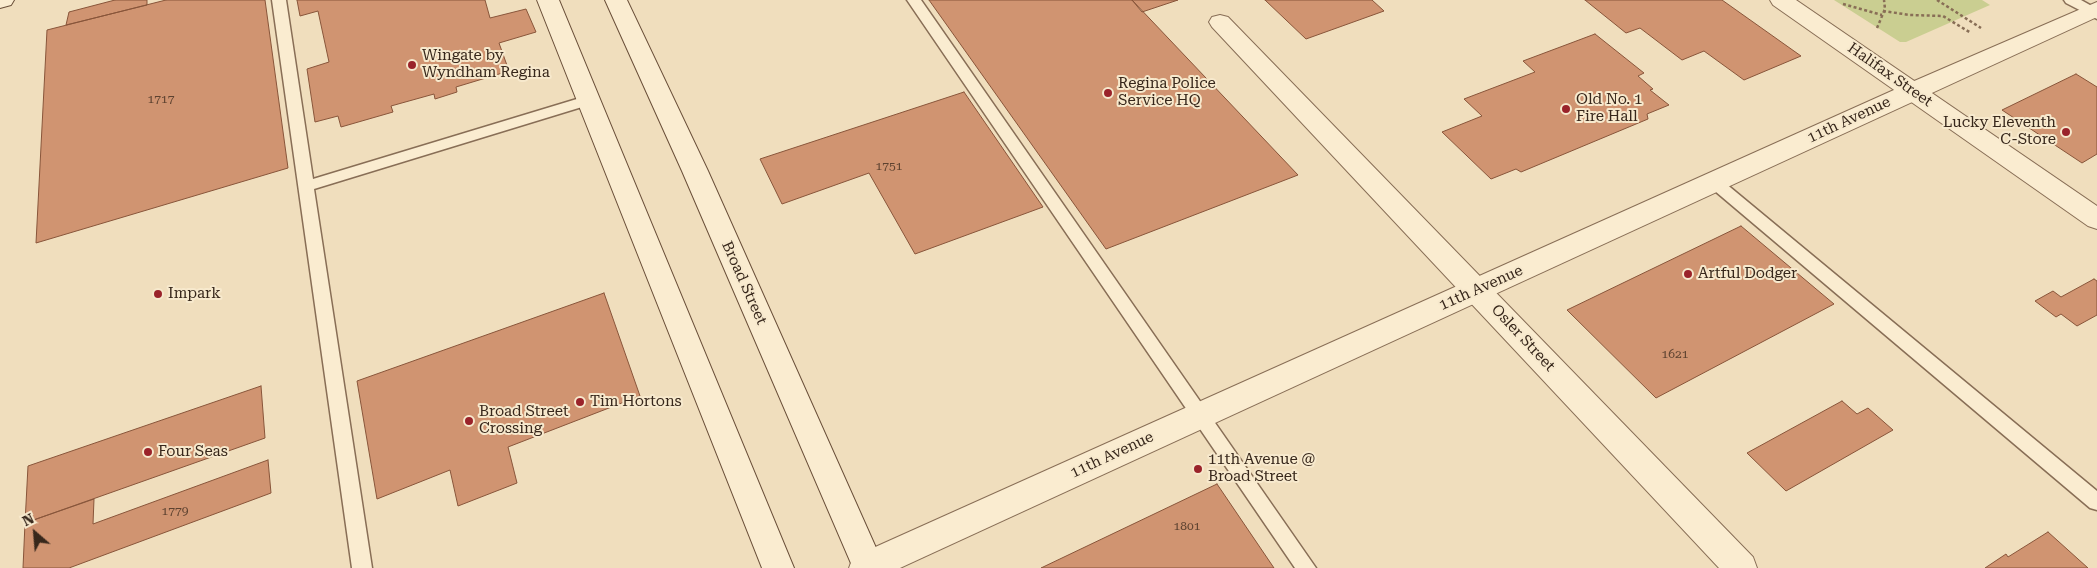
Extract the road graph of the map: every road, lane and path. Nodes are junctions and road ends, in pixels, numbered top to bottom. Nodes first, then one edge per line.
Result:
1 (278, 0) edge
2 (548, 0) edge
3 (616, 0) edge
4 (914, 0) edge
5 (1781, 0) edge
6 (1937, 0) edge
7 (2089, 9) edge
8 (1883, 11) dead end
9 (1220, 22) dead end
10 (2007, 49) junction
11 (1913, 91) junction
12 (590, 100) junction
13 (1714, 182) junction
14 (307, 186) junction
15 (2097, 219) edge
16 (1477, 290) junction
17 (1200, 415) junction
18 (2097, 502) edge
19 (362, 568) edge
20 (778, 568) edge
21 (867, 568) edge
22 (1306, 568) edge
23 (1741, 568) edge

1 - 14 lane
2 - 12 street
3 - 21 street, Broad Street
4 - 17 lane
5 - 11 street, Halifax Street
6 - 10 path
7 - 10 street, 11th Avenue
8 - 10 path
9 - 16 street, Osler Street
10 - 11 street, 11th Avenue
11 - 13 street, 11th Avenue
11 - 15 street, Halifax Street
12 - 14 lane
12 - 20 street
13 - 16 street, 11th Avenue
13 - 18 lane
14 - 19 lane
16 - 17 street, 11th Avenue
16 - 23 street, Osler Street
17 - 21 street, 11th Avenue
17 - 22 lane

